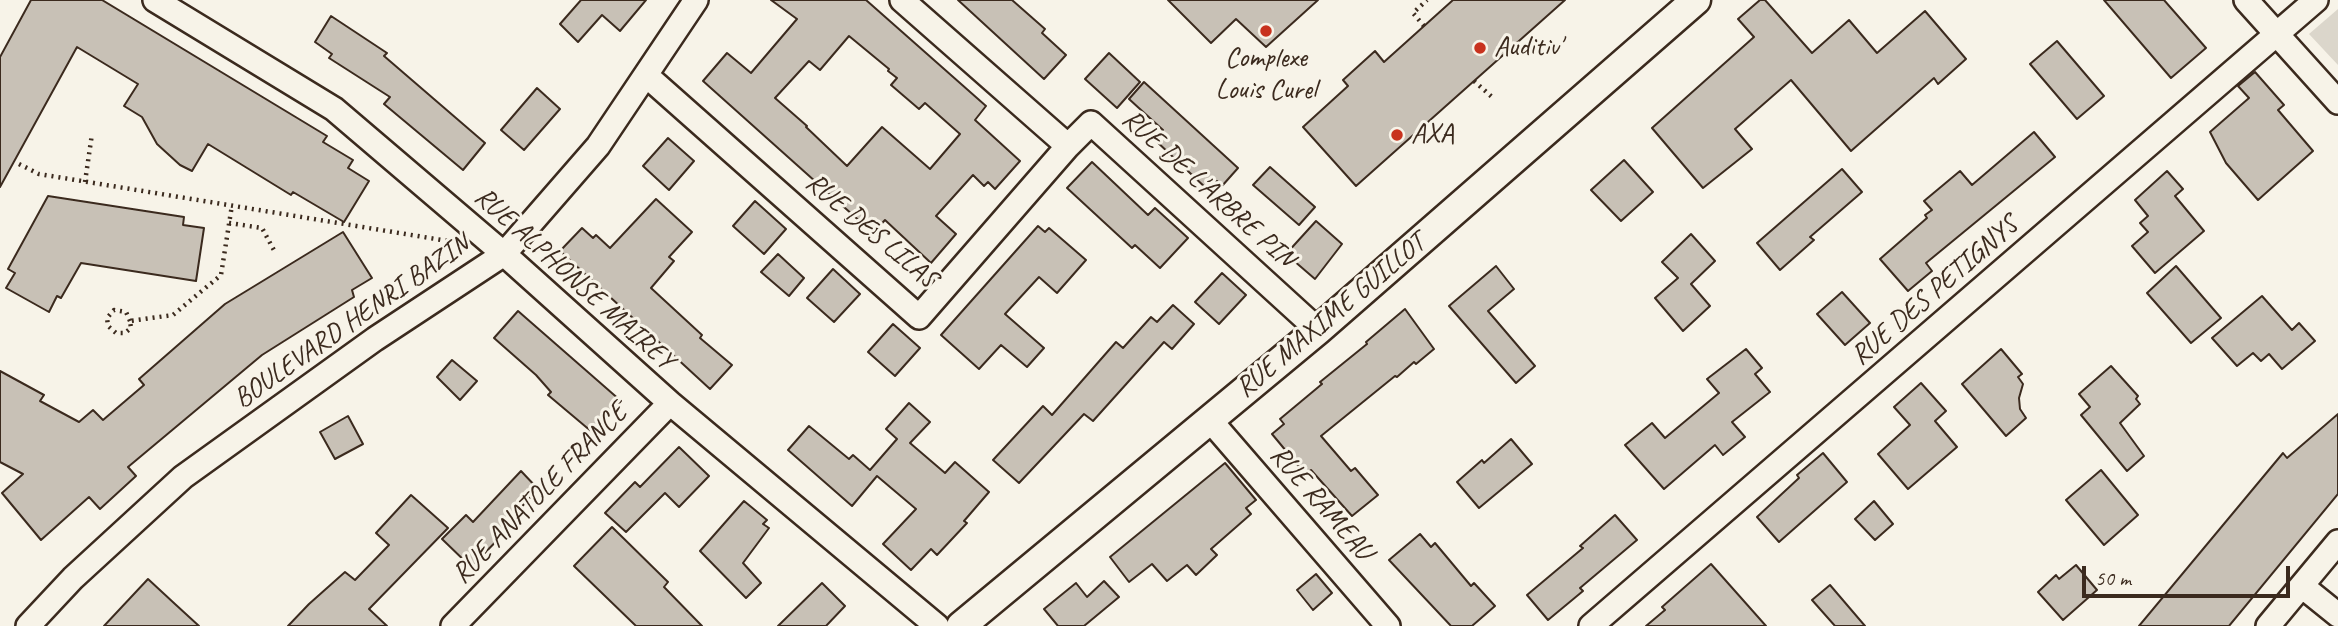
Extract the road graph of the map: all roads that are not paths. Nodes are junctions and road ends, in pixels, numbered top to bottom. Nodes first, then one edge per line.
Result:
1 (155, 0) edge
2 (902, 0) edge
3 (1696, 0) edge
4 (2246, 0) edge
5 (2316, 0) edge
6 (695, 1) edge
7 (2277, 36) junction
8 (647, 76) junction
9 (2338, 102) edge
10 (1068, 146) junction
11 (504, 254) junction
12 (1318, 330) junction
13 (670, 403) junction
14 (1209, 419) junction
15 (2338, 542) edge
16 (2302, 586) junction
17 (2338, 615) edge
18 (28, 626) edge
19 (453, 626) edge
20 (937, 626) edge
21 (961, 626) edge
22 (1388, 626) edge
23 (1591, 626) edge
24 (2268, 626) edge

1 - 11 street, RUE ALPHONSE MAIREY
2 - 10 street
3 - 12 street, RUE MAXIME GUILLOT
4 - 7 street
5 - 7 street, RUE DES PETIGNYS
6 - 8 street, BOULEVARD HENRI BAZIN
7 - 9 street
7 - 23 street, RUE DES PETIGNYS
8 - 10 street, RUE DES LILAS
8 - 11 street, BOULEVARD HENRI BAZIN
10 - 12 street, RUE DE L'ARBRE PIN
11 - 13 street, RUE ALPHONSE MAIREY
11 - 18 street, BOULEVARD HENRI BAZIN
12 - 14 street, RUE MAXIME GUILLOT
13 - 19 street, RUE ANATOLE FRANCE
13 - 20 street, RUE ALPHONSE MAIREY
14 - 21 street, RUE MAXIME GUILLOT
14 - 22 street, RUE RAMEAU
15 - 16 street
16 - 17 street
16 - 24 street

